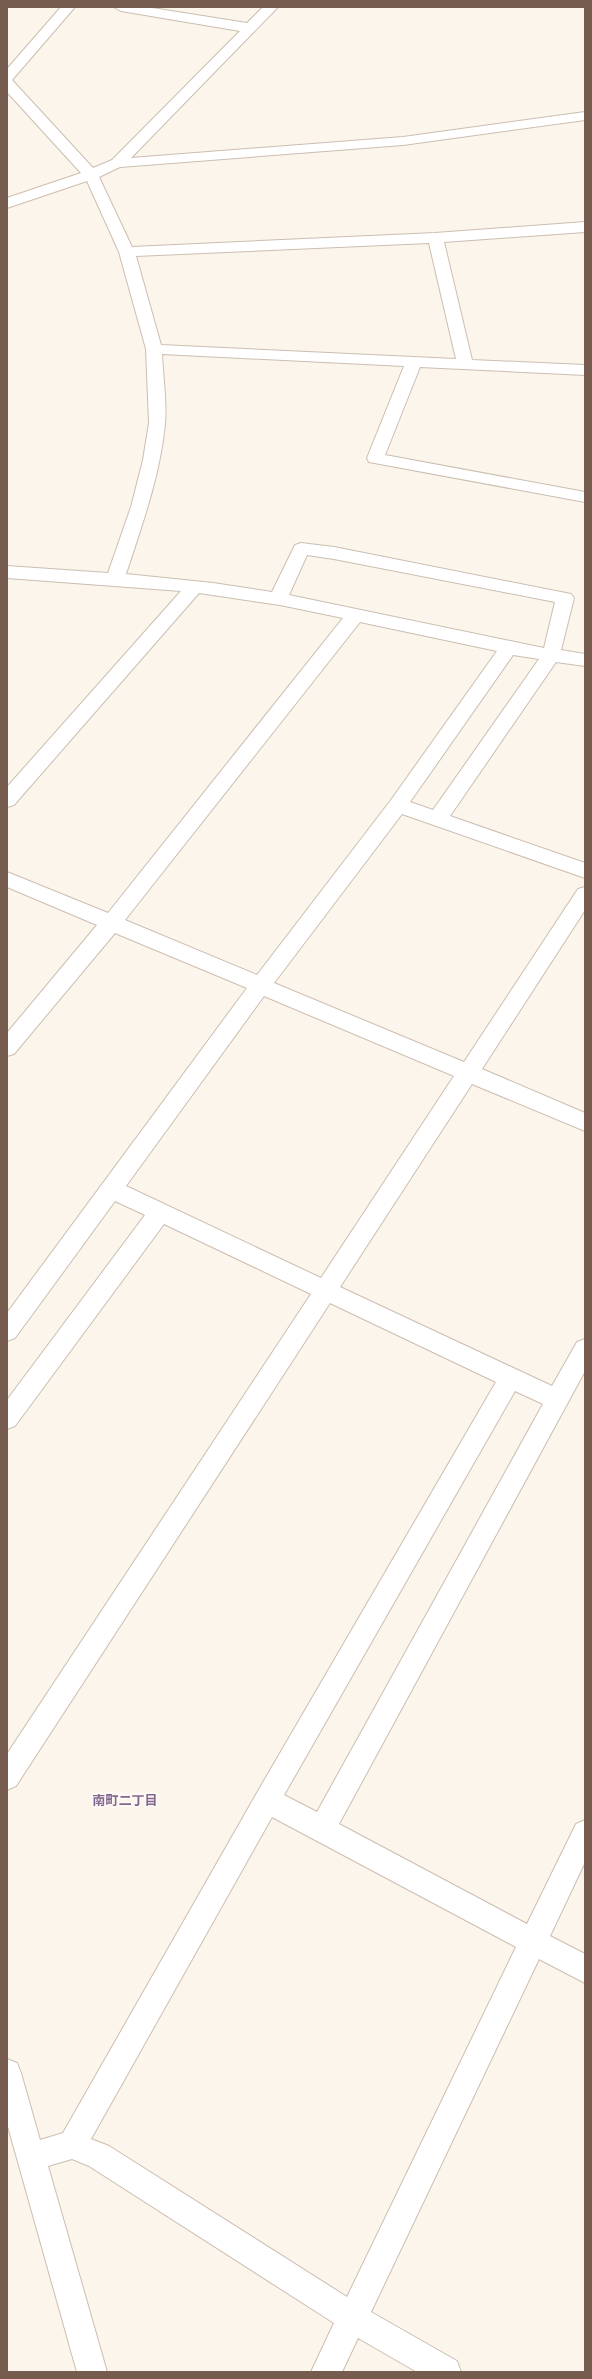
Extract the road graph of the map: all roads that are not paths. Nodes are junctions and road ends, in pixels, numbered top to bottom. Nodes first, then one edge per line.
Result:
1 (68, 7) edge
2 (121, 7) edge
3 (271, 7) edge
4 (250, 28) junction
5 (7, 78) edge
6 (7, 83) edge
7 (585, 116) edge
8 (117, 163) junction
9 (91, 175) junction
10 (7, 203) edge
11 (585, 227) edge
12 (435, 238) junction
13 (127, 252) junction
14 (154, 349) junction
15 (414, 362) junction
16 (465, 364) junction
17 (585, 370) edge
18 (585, 497) edge
19 (7, 572) edge
20 (115, 579) junction
21 (194, 587) junction
22 (278, 599) junction
23 (356, 614) junction
24 (508, 649) junction
25 (551, 656) junction
26 (585, 660) edge
27 (7, 800) edge
28 (398, 805) junction
29 (438, 818) junction
30 (585, 871) edge
31 (7, 879) edge
32 (585, 894) edge
33 (111, 923) junction
34 (260, 986) junction
35 (7, 1048) edge
36 (467, 1074) junction
37 (585, 1122) edge
38 (111, 1190) junction
39 (160, 1212) junction
40 (325, 1291) junction
41 (7, 1330) edge
42 (585, 1349) edge
43 (510, 1378) junction
44 (558, 1400) junction
45 (7, 1418) edge
46 (7, 1777) edge
47 (267, 1800) junction
48 (322, 1829) junction
49 (585, 1833) edge
50 (533, 1942) junction
51 (585, 1969) edge
52 (7, 2073) edge
53 (72, 2145) junction
54 (32, 2157) junction
55 (353, 2318) junction
56 (92, 2372) edge
57 (326, 2372) edge
58 (446, 2372) edge

1 - 5 street
2 - 4 street
3 - 4 street
4 - 8 street
6 - 9 street
7 - 8 street
8 - 9 street
9 - 10 street
9 - 13 street
11 - 12 street
12 - 13 street
12 - 16 street
13 - 14 street
14 - 15 street
14 - 20 street
15 - 16 street
15 - 18 street
16 - 17 street
19 - 20 street
20 - 21 street
21 - 22 street
21 - 27 street
22 - 23 street
22 - 25 street
23 - 24 street
23 - 33 street
24 - 25 street
24 - 28 street
25 - 26 street
25 - 29 street
28 - 29 street
28 - 34 street
29 - 30 street
31 - 33 street
32 - 36 street
33 - 34 street
33 - 35 street
34 - 36 street
34 - 38 street
36 - 37 street
36 - 40 street
38 - 39 street
38 - 41 street
39 - 40 street
39 - 45 street
40 - 43 street
40 - 46 street
42 - 44 street
43 - 44 street
43 - 47 street
44 - 48 street
47 - 48 street
47 - 53 street
48 - 50 street
49 - 50 street
50 - 51 street
50 - 55 street
52 - 54 street
53 - 54 street
53 - 55 street
54 - 56 street
55 - 57 street
55 - 58 street

